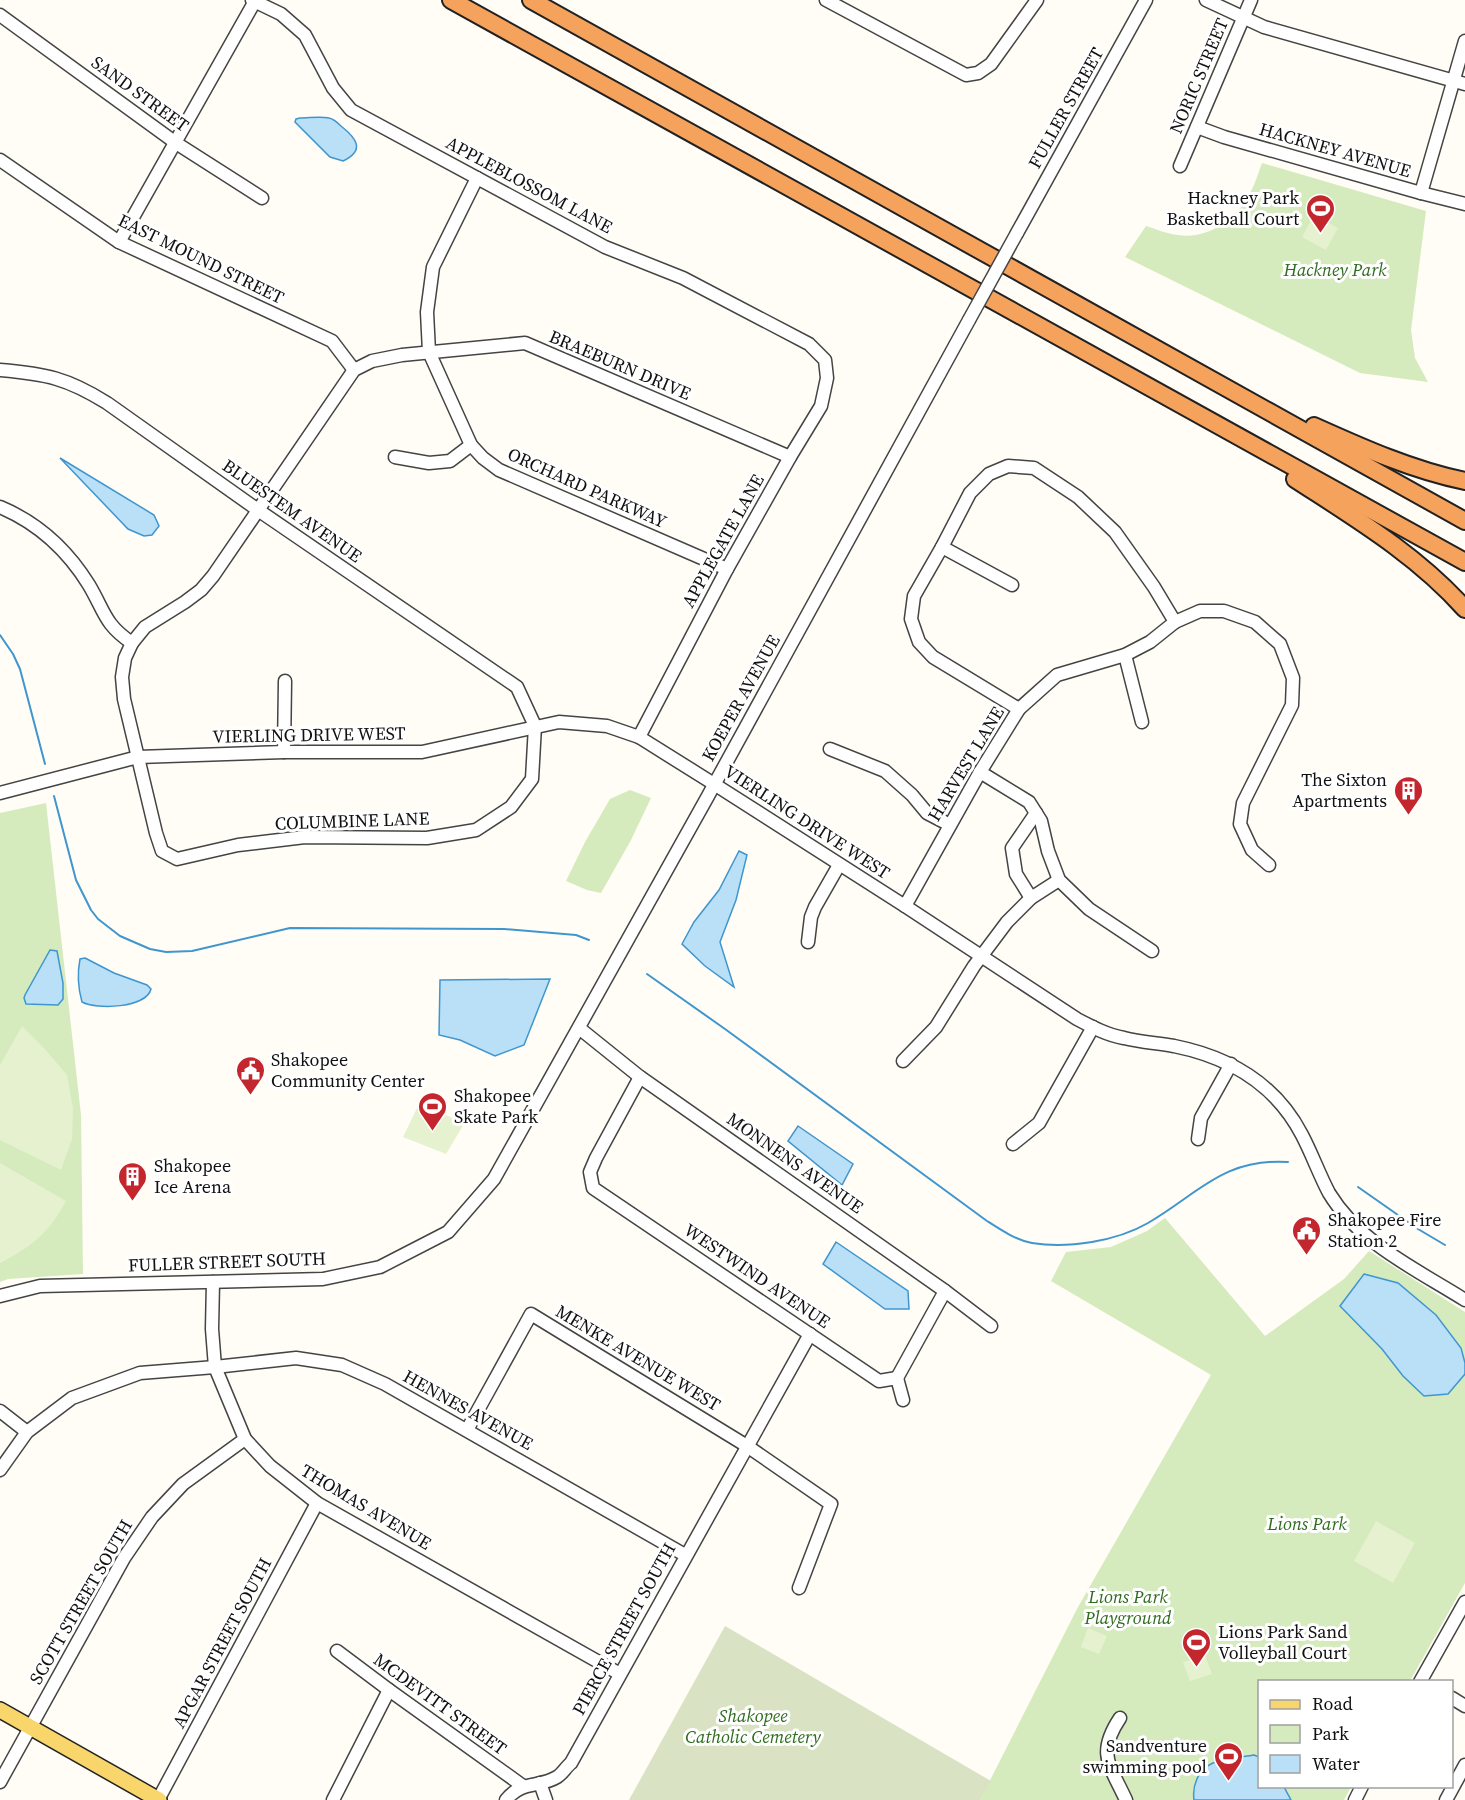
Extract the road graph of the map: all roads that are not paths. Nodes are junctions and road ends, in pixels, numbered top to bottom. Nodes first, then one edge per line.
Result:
1 (451, 0) edge
2 (531, 0) edge
3 (1146, 0) edge
4 (1206, 0) edge
5 (1251, 0) edge
6 (254, 1) edge
7 (828, 1) edge
8 (1035, 1) edge
9 (0, 15) edge
10 (1243, 18) junction
11 (1465, 41) edge
12 (1459, 82) edge
13 (1197, 127) junction
14 (176, 143) junction
15 (0, 160) edge
16 (1180, 166) dead end
17 (477, 178) junction
18 (1421, 194) junction
19 (262, 198) dead end
20 (1465, 204) edge
21 (1017, 233) joint
22 (119, 242) junction
23 (429, 352) junction
24 (825, 360) joint
25 (0, 370) edge
26 (354, 370) junction
27 (1228, 389) junction
28 (1219, 425) junction
29 (471, 445) junction
30 (395, 457) dead end
31 (790, 457) junction
32 (1465, 481) edge
33 (0, 507) edge
34 (258, 510) junction
35 (1465, 521) edge
36 (942, 547) junction
37 (1465, 562) edge
38 (727, 569) junction
39 (1012, 585) dead end
40 (1465, 609) edge
41 (1175, 622) junction
42 (132, 644) junction
43 (1125, 655) junction
44 (285, 681) dead end
45 (1019, 709) junction
46 (1142, 722) dead end
47 (535, 726) junction
48 (639, 737) junction
49 (830, 749) dead end
50 (284, 752) junction
51 (138, 757) junction
52 (980, 772) junction
53 (714, 784) junction
54 (0, 793) edge
55 (1036, 813) junction
56 (950, 825) junction
57 (839, 865) junction
58 (1269, 865) dead end
59 (1059, 880) junction
60 (1031, 898) junction
61 (905, 906) junction
62 (808, 942) dead end
63 (1152, 951) dead end
64 (981, 956) junction
65 (1093, 1027) junction
66 (579, 1028) junction
67 (903, 1060) dead end
68 (1231, 1064) junction
69 (640, 1077) junction
70 (1198, 1139) dead end
71 (1013, 1144) dead end
72 (494, 1179) joint
73 (213, 1282) junction
74 (945, 1291) junction
75 (0, 1296) edge
76 (1465, 1300) edge
77 (992, 1326) dead end
78 (810, 1334) junction
79 (215, 1368) junction
80 (897, 1378) junction
81 (903, 1400) dead end
82 (0, 1411) edge
83 (467, 1430) junction
84 (27, 1432) junction
85 (245, 1439) junction
86 (747, 1446) junction
87 (0, 1470) edge
88 (317, 1503) junction
89 (685, 1556) junction
90 (799, 1588) dead end
91 (1465, 1602) edge
92 (337, 1651) dead end
93 (620, 1674) junction
94 (1421, 1680) edge
95 (389, 1690) junction
96 (0, 1710) edge
97 (1120, 1718) dead end
98 (30, 1727) junction
99 (1465, 1765) edge
100 (0, 1782) edge
101 (540, 1783) junction
102 (523, 1786) junction
103 (1453, 1787) edge
104 (158, 1800) edge
105 (333, 1800) edge
106 (506, 1800) edge
107 (546, 1800) edge
108 (1126, 1800) edge

1 - 28 highway
2 - 27 highway
3 - 21 street, FULLER STREET
4 - 10 street
5 - 10 street, NORIC STREET
6 - 14 street
6 - 17 street, APPLEBLOSSOM LANE
7 - 8 street
9 - 14 street, SAND STREET
10 - 12 street
10 - 13 street, NORIC STREET
11 - 12 street
12 - 18 street
13 - 16 street, NORIC STREET
13 - 18 street, HACKNEY AVENUE
14 - 19 street, SAND STREET
14 - 22 street
15 - 22 street, EAST MOUND STREET
17 - 23 street, ORCHARD PARKWAY
17 - 24 street, APPLEBLOSSOM LANE
18 - 20 street, HACKNEY AVENUE
21 - 53 street, KOEPER AVENUE, bridge
22 - 26 street, EAST MOUND STREET
23 - 26 street, BRAEBURN DRIVE
23 - 29 street, ORCHARD PARKWAY
23 - 31 street, BRAEBURN DRIVE
24 - 31 street, APPLEGATE LANE
25 - 34 street, BLUESTEM AVENUE
26 - 34 street
27 - 32 highway
27 - 35 highway
28 - 37 highway
28 - 40 highway
29 - 30 street
29 - 38 street, ORCHARD PARKWAY
31 - 38 street, APPLEGATE LANE
33 - 42 street
34 - 42 street
34 - 47 street, BLUESTEM AVENUE
36 - 39 street
36 - 41 street
36 - 45 street
38 - 48 street, APPLEGATE LANE
41 - 43 street, HARVEST LANE
41 - 58 street, HARVEST LANE
42 - 51 street, COLUMBINE LANE
43 - 45 street, HARVEST LANE
43 - 46 street
44 - 50 street
45 - 52 street, HARVEST LANE
47 - 48 street, VIERLING DRIVE WEST
47 - 50 street, VIERLING DRIVE WEST
47 - 51 street, COLUMBINE LANE
48 - 53 street, VIERLING DRIVE WEST
49 - 56 street
50 - 51 street, VIERLING DRIVE WEST
51 - 54 street, VIERLING DRIVE WEST
52 - 55 street
52 - 56 street, HARVEST LANE
53 - 57 street, VIERLING DRIVE WEST
53 - 66 street, KOEPER AVENUE
55 - 59 street
55 - 60 street
56 - 61 street, HARVEST LANE
57 - 61 street, VIERLING DRIVE WEST
57 - 62 street
59 - 60 street
59 - 63 street
60 - 64 street
61 - 64 street, VIERLING DRIVE WEST
64 - 65 street, VIERLING DRIVE WEST
64 - 67 street
65 - 68 street, VIERLING DRIVE WEST
65 - 71 street
66 - 69 street, MONNENS AVENUE
66 - 72 street, KOEPER AVENUE
68 - 70 street
68 - 76 street, VIERLING DRIVE WEST
69 - 74 street, MONNENS AVENUE
69 - 78 street, WESTWIND AVENUE
72 - 73 street, FULLER STREET SOUTH
73 - 75 street, FULLER STREET SOUTH
73 - 79 street, THOMAS AVENUE
74 - 77 street, MONNENS AVENUE
74 - 80 street
78 - 80 street, WESTWIND AVENUE
78 - 86 street, PIERCE STREET SOUTH
79 - 83 street, HENNES AVENUE
79 - 84 street, HENNES AVENUE
79 - 85 street, THOMAS AVENUE
80 - 81 street
82 - 84 street
83 - 86 street, MENKE AVENUE WEST
83 - 89 street, HENNES AVENUE
84 - 87 street, HENNES AVENUE
85 - 88 street, THOMAS AVENUE
85 - 98 street, SCOTT STREET SOUTH
86 - 89 street, PIERCE STREET SOUTH
86 - 90 street
88 - 93 street, THOMAS AVENUE
88 - 104 street, APGAR STREET SOUTH
89 - 93 street, PIERCE STREET SOUTH
91 - 94 street
92 - 95 street, MCDEVITT STREET
93 - 101 street, PIERCE STREET SOUTH
95 - 102 street, MCDEVITT STREET
95 - 105 street
96 - 98 main road
97 - 108 street
98 - 100 street, SCOTT STREET SOUTH
98 - 104 main road
99 - 103 street
101 - 102 street, PIERCE STREET SOUTH
101 - 107 street
102 - 106 street, PIERCE STREET SOUTH

